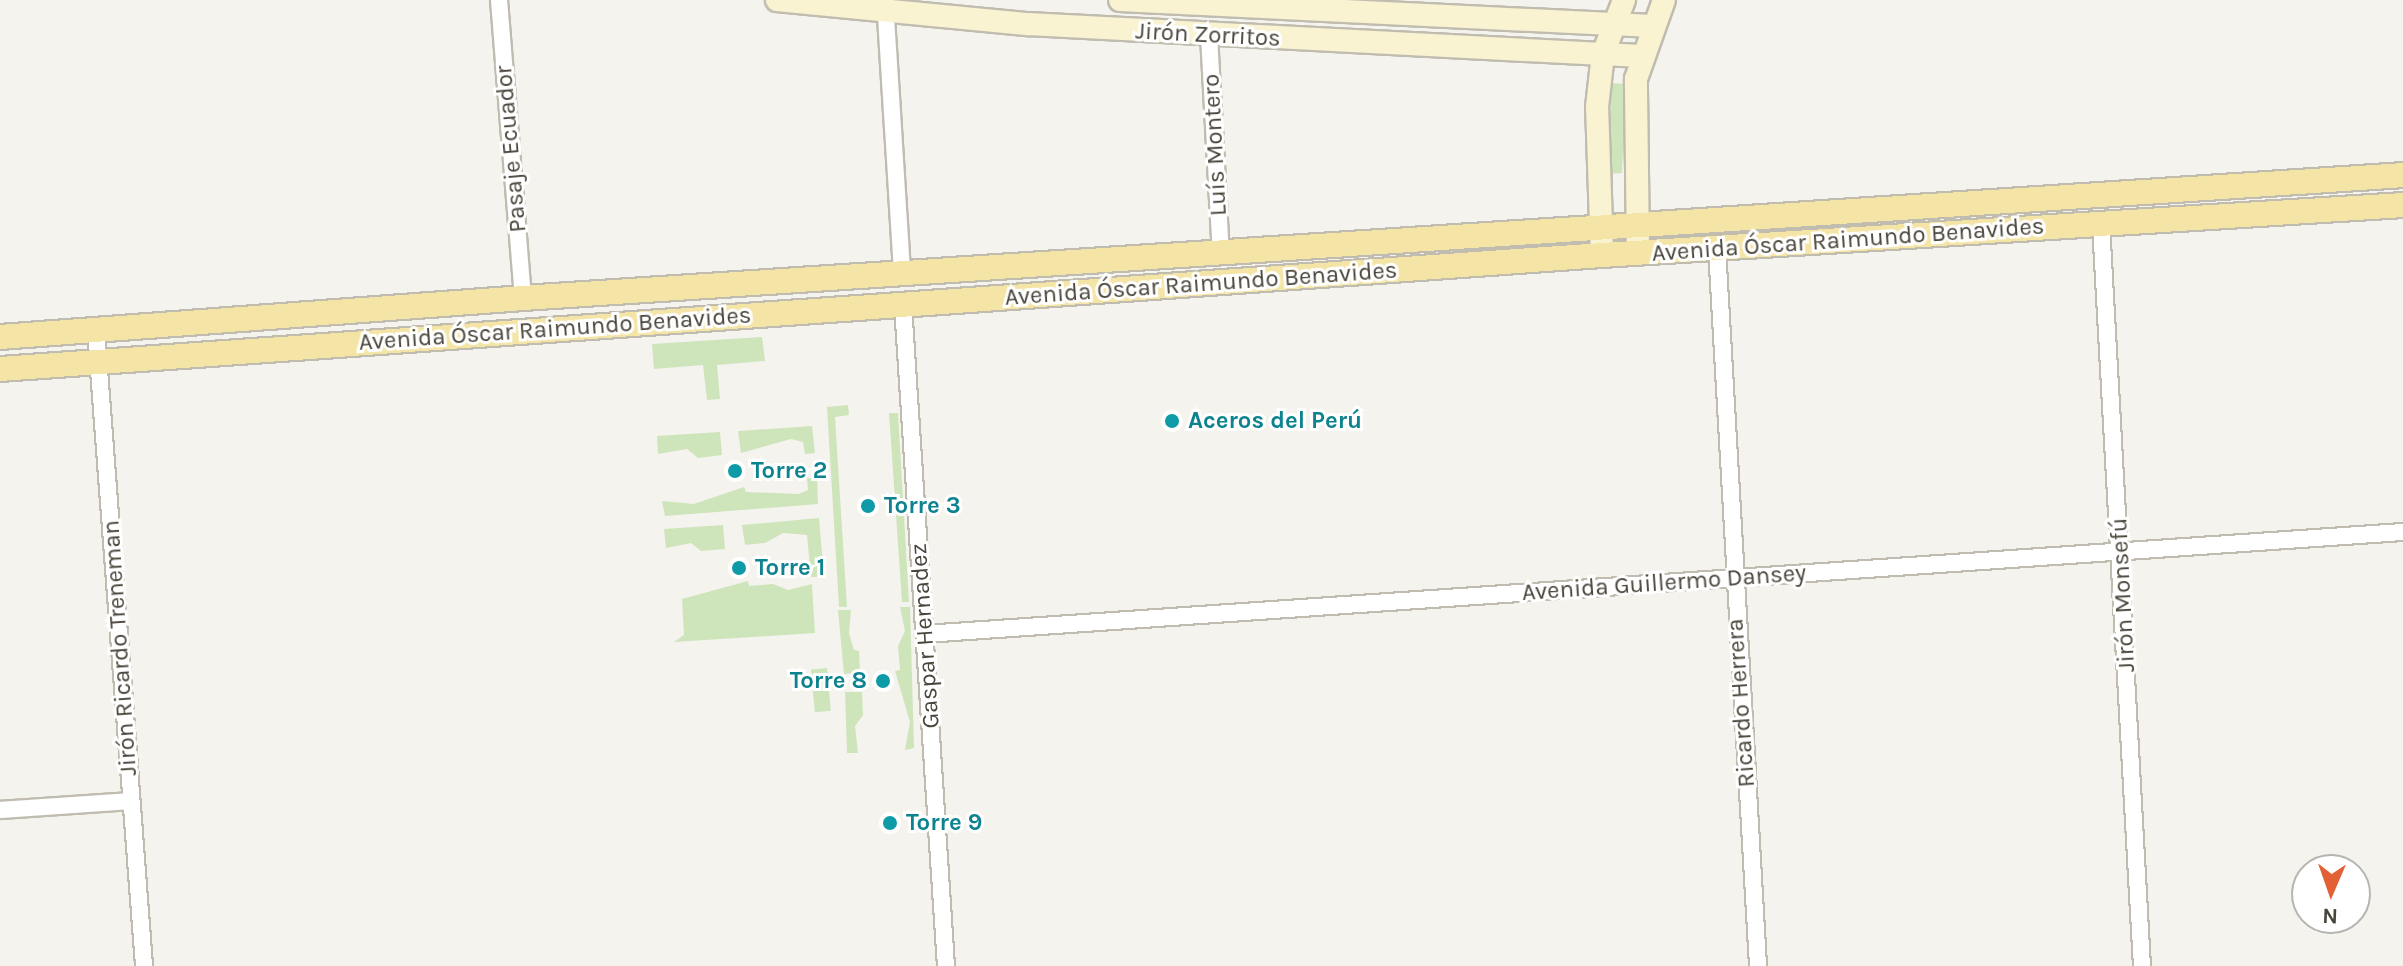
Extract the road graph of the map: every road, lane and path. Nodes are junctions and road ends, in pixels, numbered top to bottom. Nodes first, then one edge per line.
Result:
1 (499, 0) edge
2 (777, 0) edge
3 (1120, 0) edge
4 (1624, 0) edge
5 (1664, 0) edge
6 (885, 5) edge
7 (1318, 6) edge
8 (1613, 25) junction
9 (1652, 26) junction
10 (1209, 35) junction
11 (1603, 54) junction
12 (1641, 56) junction
13 (2403, 175) edge
14 (2403, 205) edge
15 (1636, 224) junction
16 (2101, 224) junction
17 (1600, 226) junction
18 (1717, 248) junction
19 (1638, 253) junction
20 (1221, 254) junction
21 (1602, 255) junction
22 (902, 275) junction
23 (523, 298) junction
24 (903, 305) junction
25 (96, 330) junction
26 (0, 337) edge
27 (98, 362) junction
28 (0, 369) edge
29 (2403, 532) edge
30 (2121, 552) junction
31 (1732, 578) junction
32 (925, 634) junction
33 (131, 801) junction
34 (0, 810) edge
35 (144, 966) edge
36 (946, 966) edge
37 (1758, 966) edge
38 (2142, 966) edge

1 - 23 street, Pasaje Ecuador
2 - 6 main road, Jirón Zorritos
3 - 7 main road, Jirón Zorritos
4 - 8 main road
5 - 9 main road
6 - 10 main road, Jirón Zorritos
6 - 22 street
7 - 8 main road, Jirón Zorritos
8 - 9 main road, Jirón Zorritos
8 - 11 main road
9 - 12 main road
10 - 11 main road, Jirón Zorritos
10 - 20 street, Luís Montero
11 - 12 main road, Jirón Zorritos
11 - 17 main road
12 - 15 main road
13 - 15 main road, Avenida Óscar Raimundo Benavides
14 - 16 main road, Avenida Óscar Raimundo Benavides
15 - 17 main road, Avenida Óscar Raimundo Benavides
15 - 19 main road
16 - 18 main road, Avenida Óscar Raimundo Benavides
16 - 30 street, Jirón Monsefú
17 - 20 main road, Avenida Óscar Raimundo Benavides
17 - 21 main road
18 - 19 main road, Avenida Óscar Raimundo Benavides
18 - 31 street, Ricardo Herrera
19 - 21 main road, Avenida Óscar Raimundo Benavides
20 - 22 main road, Avenida Óscar Raimundo Benavides
21 - 24 main road, Avenida Óscar Raimundo Benavides
22 - 23 main road, Avenida Óscar Raimundo Benavides
23 - 25 main road, Avenida Óscar Raimundo Benavides
24 - 27 main road, Avenida Óscar Raimundo Benavides
24 - 32 street, Gaspar Hernadez
25 - 26 main road, Avenida Óscar Raimundo Benavides
25 - 27 street, Jirón Ricardo Treneman
27 - 28 main road, Avenida Óscar Raimundo Benavides
27 - 33 street, Jirón Ricardo Treneman
29 - 30 street, Avenida Guillermo Dansey
30 - 31 street, Avenida Guillermo Dansey
30 - 38 street, Jirón Monsefú
31 - 32 street, Avenida Guillermo Dansey
31 - 37 street, Ricardo Herrera
32 - 36 street, Gaspar Hernadez
33 - 34 street
33 - 35 street, Jirón Ricardo Treneman

